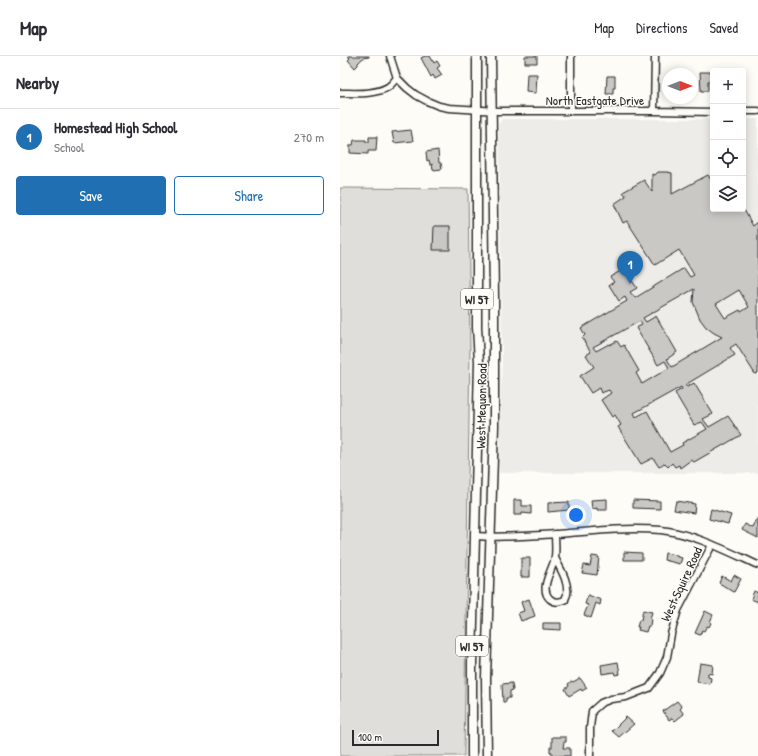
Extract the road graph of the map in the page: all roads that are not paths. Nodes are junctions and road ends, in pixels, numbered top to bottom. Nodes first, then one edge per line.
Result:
1 (390, 56) edge
2 (477, 56) edge
3 (491, 56) edge
4 (571, 56) edge
5 (655, 56) edge
6 (398, 78) junction
7 (340, 93) edge
8 (478, 110) junction
9 (492, 111) junction
10 (571, 111) junction
11 (654, 111) junction
12 (758, 111) edge
13 (710, 112) edge
14 (746, 112) edge
15 (555, 534) junction
16 (475, 536) junction
17 (491, 537) junction
18 (712, 545) junction
19 (555, 558) junction
20 (758, 565) edge
21 (473, 753) edge
22 (487, 756) edge
23 (590, 756) edge

1 - 6 street
2 - 8 main road, West Mequon Road / WI 57
3 - 9 main road, West Mequon Road / WI 57
4 - 10 street
5 - 11 street
6 - 7 street
6 - 8 street, North Eastgate Drive
8 - 9 street, North Eastgate Drive
8 - 16 main road, West Mequon Road / WI 57
9 - 10 street, North Eastgate Drive
9 - 17 main road, West Mequon Road / WI 57
10 - 11 street, North Eastgate Drive
11 - 13 street, North Eastgate Drive
12 - 14 street
15 - 17 street
15 - 18 street
15 - 19 street
16 - 17 street
16 - 21 main road, West Mequon Road / WI 57
17 - 22 main road, West Mequon Road / WI 57
18 - 20 street
18 - 23 street, West Squire Road
19 - 19 street

